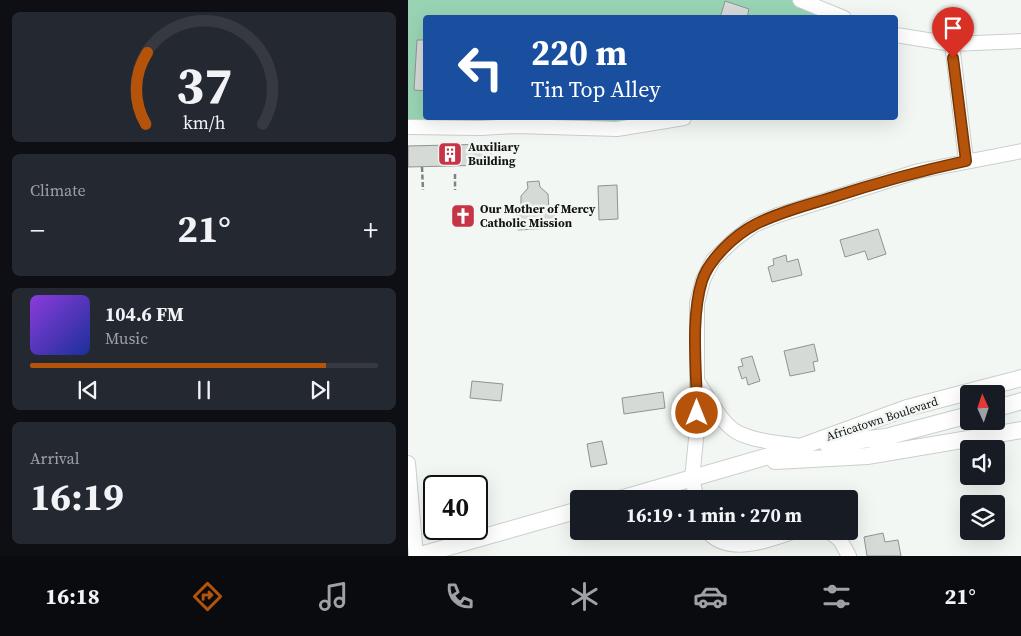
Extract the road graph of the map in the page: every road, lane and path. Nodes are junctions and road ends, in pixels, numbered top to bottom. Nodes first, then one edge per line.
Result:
1 (800, 0) edge
2 (837, 15) edge
3 (898, 34) edge
4 (1022, 41) edge
5 (952, 44) junction
6 (672, 120) edge
7 (408, 127) edge
8 (1022, 151) edge
9 (966, 161) junction
10 (422, 167) dead end
11 (454, 174) dead end
12 (423, 190) dead end
13 (455, 190) dead end
14 (1022, 378) edge
15 (697, 381) junction
16 (1022, 401) edge
17 (1006, 405) edge
18 (960, 417) edge
19 (1022, 430) edge
20 (800, 446) junction
21 (750, 462) junction
22 (408, 463) edge
23 (692, 478) junction
24 (651, 490) edge
25 (695, 490) edge
26 (570, 513) edge
27 (714, 540) edge
28 (771, 540) edge
29 (840, 540) edge
30 (416, 556) edge
31 (849, 556) edge

1 - 2 street
3 - 5 street
4 - 5 street
5 - 9 street
6 - 7 street
8 - 9 street
9 - 15 street
10 - 12 path
11 - 13 path
14 - 20 main road, Africatown Boulevard
15 - 20 street
15 - 23 street
16 - 17 main road
18 - 20 main road, Africatown Boulevard
19 - 21 main road
20 - 21 main road, Africatown Boulevard
21 - 23 main road, Africatown Boulevard
22 - 30 street
23 - 24 main road, Africatown Boulevard
23 - 25 street
26 - 30 main road
27 - 28 street
29 - 31 street

